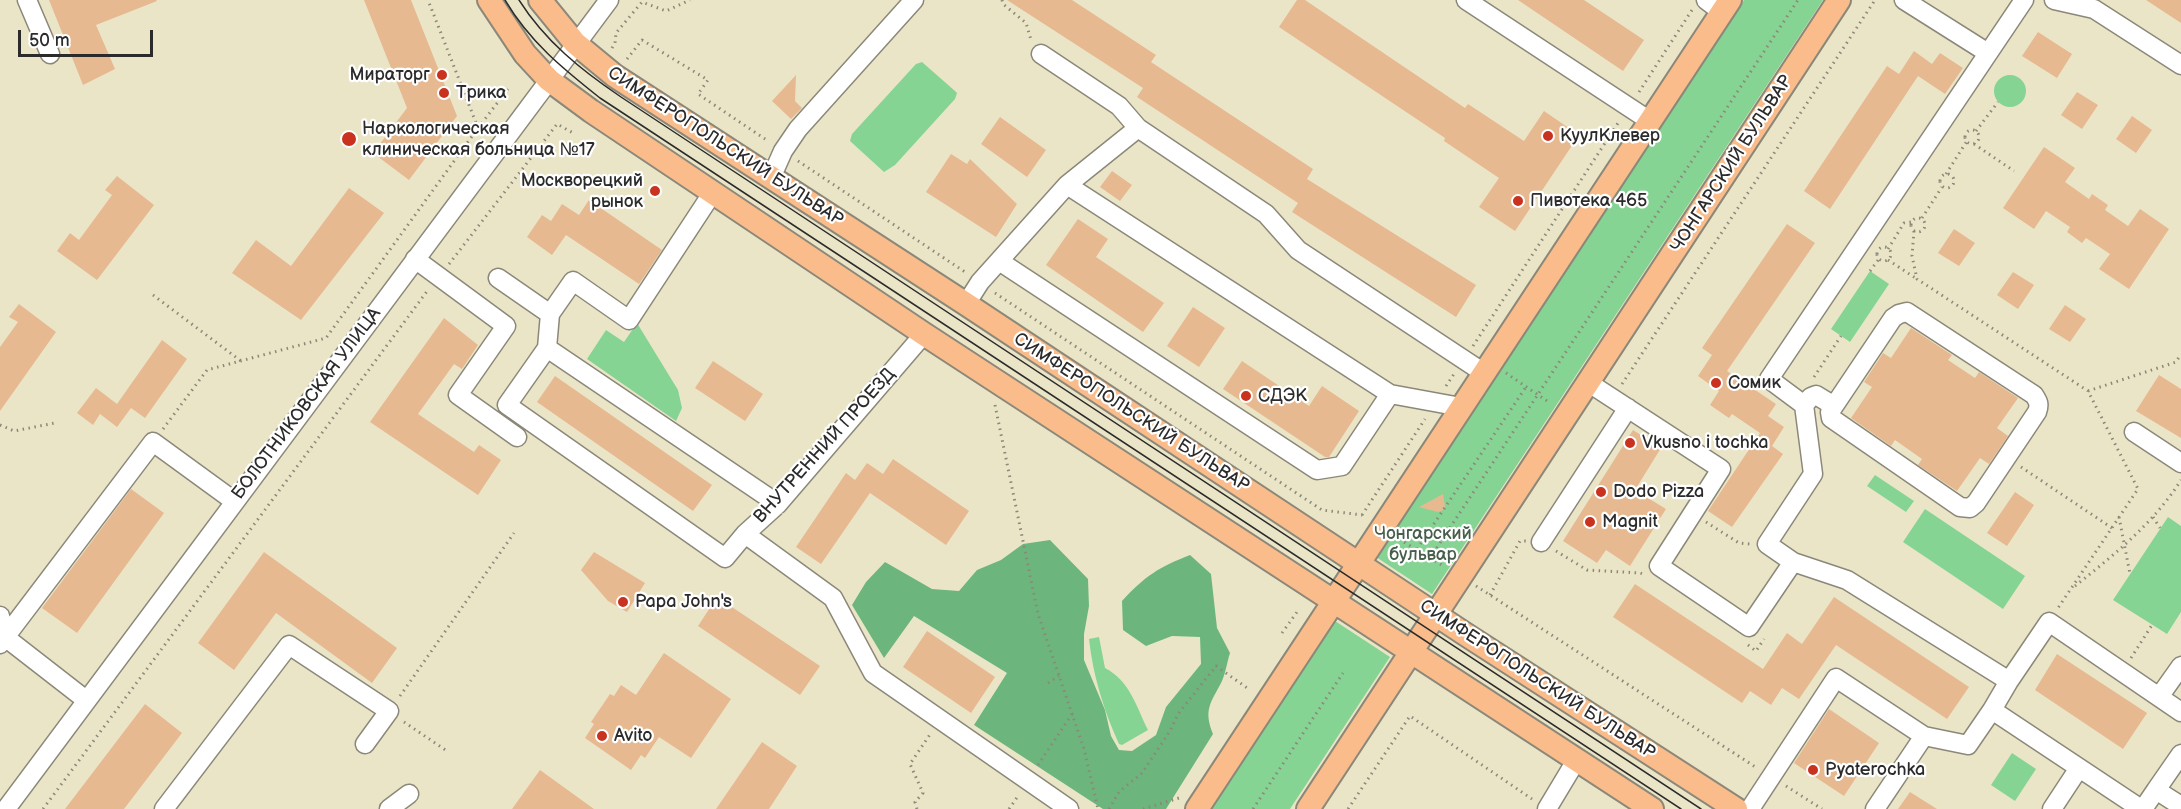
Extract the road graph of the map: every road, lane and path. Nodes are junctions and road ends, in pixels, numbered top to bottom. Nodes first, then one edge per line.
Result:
1 (27, 0) edge
2 (428, 0) edge
3 (489, 0) edge
4 (540, 0) edge
5 (609, 0) edge
6 (690, 0) edge
7 (914, 0) edge
8 (1002, 0) edge
9 (1466, 0) edge
10 (1798, 0) edge
11 (1839, 0) edge
12 (1875, 0) edge
13 (1904, 0) edge
14 (2024, 0) edge
15 (2054, 0) edge
16 (1713, 5) edge
17 (575, 43) junction
18 (610, 51) dead end
19 (1037, 51) joint
20 (1988, 53) junction
21 (50, 54) dead end
22 (2181, 65) edge
23 (549, 80) junction
24 (508, 89) dead end
25 (1998, 102) dead end
26 (1629, 107) junction
27 (1650, 121) junction
28 (478, 128) junction
29 (1138, 128) junction
30 (1976, 131) junction
31 (575, 134) dead end
32 (1967, 141) junction
33 (1974, 144) junction
34 (2014, 171) dead end
35 (1946, 174) junction
36 (771, 178) junction
37 (1066, 185) junction
38 (1942, 186) junction
39 (713, 192) junction
40 (1922, 218) junction
41 (1911, 222) junction
42 (1888, 249) junction
43 (415, 259) junction
44 (1879, 259) junction
45 (1888, 260) junction
46 (999, 261) junction
47 (1870, 271) dead end
48 (439, 277) junction
49 (498, 278) dead end
50 (1917, 279) dead end
51 (153, 295) dead end
52 (966, 304) junction
53 (550, 314) junction
54 (924, 334) junction
55 (1841, 336) dead end
56 (547, 348) junction
57 (2181, 354) edge
58 (1464, 360) junction
59 (241, 361) junction
60 (2176, 362) junction
61 (2181, 364) edge
62 (1488, 367) junction
63 (1589, 383) junction
64 (1526, 387) junction
65 (2088, 391) dead end
66 (1390, 394) junction
67 (1538, 396) junction
68 (1612, 398) junction
69 (994, 401) dead end
70 (1436, 402) junction
71 (1801, 403) junction
72 (1834, 406) junction
73 (1461, 407) junction
74 (1628, 408) junction
75 (1568, 415) junction
76 (55, 423) dead end
77 (0, 425) edge
78 (2134, 432) dead end
79 (517, 437) dead end
80 (153, 442) junction
81 (2007, 458) junction
82 (2181, 463) edge
83 (2181, 480) edge
84 (234, 501) junction
85 (778, 504) junction
86 (1693, 513) junction
87 (1362, 516) dead end
88 (2119, 517) dead end
89 (2152, 517) junction
90 (1382, 528) junction
91 (2112, 528) dead end
92 (2160, 528) dead end
93 (514, 533) dead end
94 (745, 534) junction
95 (1534, 536) joint
96 (1520, 541) dead end
97 (1767, 544) junction
98 (2125, 547) junction
99 (1417, 549) junction
100 (1430, 558) junction
101 (1793, 562) junction
102 (1358, 564) junction
103 (2130, 574) dead end
104 (1461, 577) junction
105 (2072, 588) dead end
106 (1333, 602) junction
107 (1297, 612) dead end
108 (1436, 615) junction
109 (0, 616) edge
110 (2152, 625) dead end
111 (1282, 633) dead end
112 (2, 641) edge
113 (1412, 653) junction
114 (2181, 666) edge
115 (2122, 672) junction
116 (1343, 673) dead end
117 (1059, 676) junction
118 (2009, 681) junction
119 (1048, 683) dead end
120 (1250, 690) dead end
121 (2159, 697) junction
122 (87, 700) junction
123 (1992, 710) junction
124 (389, 711) junction
125 (2181, 712) edge
126 (1072, 714) junction
127 (939, 719) junction
128 (1924, 735) junction
129 (365, 744) dead end
130 (447, 751) dead end
131 (2181, 754) edge
132 (1577, 759) junction
133 (2079, 768) junction
134 (1771, 777) junction
135 (1028, 781) junction
136 (2156, 790) junction
137 (409, 794) dead end
138 (1188, 803) edge
139 (2181, 806) edge
140 (6, 809) edge
141 (43, 809) edge
142 (164, 809) edge
143 (389, 809) edge
144 (917, 809) edge
145 (1009, 809) edge
146 (1070, 809) edge
147 (1098, 809) edge
148 (1109, 809) edge
149 (1143, 809) edge
150 (1253, 809) edge
151 (1308, 809) edge
152 (1348, 809) edge
153 (1547, 809) edge
154 (1652, 809) edge
155 (1736, 809) edge
156 (1750, 809) edge
157 (1822, 809) edge
158 (1875, 809) edge
159 (2052, 809) edge
160 (2142, 809) edge

1 - 21 street
2 - 28 path
3 - 23 main road
4 - 17 main road, СИМФЕРОПОЛЬСКИЙ БУЛЬВАР
5 - 17 street, БОЛОТНИКОВСКАЯ УЛИЦА
6 - 18 path
7 - 36 street
8 - 19 path
9 - 26 street
10 - 67 path
11 - 63 main road, ЧОНГАРСКИЙ БУЛЬВАР
12 - 68 path
13 - 20 street
14 - 20 street
15 - 22 street
16 - 26 path
16 - 27 main road
17 - 23 street, БОЛОТНИКОВСКАЯ УЛИЦА
17 - 36 main road, СИМФЕРОПОЛЬСКИЙ БУЛЬВАР
19 - 29 street
20 - 71 street
23 - 39 main road
23 - 43 street, БОЛОТНИКОВСКАЯ УЛИЦА
24 - 28 path
25 - 30 path
26 - 27 street
26 - 58 path
27 - 62 main road
28 - 59 path
29 - 37 street
29 - 58 street
30 - 32 path
30 - 33 path
31 - 48 path
32 - 33 path
32 - 35 path
33 - 34 path
35 - 38 path
35 - 38 path
36 - 52 main road, СИМФЕРОПОЛЬСКИЙ БУЛЬВАР
37 - 46 street
37 - 66 street
38 - 40 path
39 - 53 street
39 - 54 main road
40 - 41 path
40 - 41 path
41 - 42 path
42 - 44 path
42 - 45 path
43 - 48 street
43 - 84 street, БОЛОТНИКОВСКАЯ УЛИЦА
44 - 45 path
44 - 47 path
45 - 50 path
46 - 52 street
46 - 66 street
48 - 79 street
48 - 141 path
49 - 53 street
51 - 59 path
52 - 102 main road, СИМФЕРОПОЛЬСКИЙ БУЛЬВАР
53 - 56 street
54 - 85 street, ВНУТРЕННИЙ ПРОЕЗД
54 - 106 main road
55 - 71 path
56 - 85 street
56 - 94 street, ВНУТРЕННИЙ ПРОЕЗД
57 - 60 path
58 - 62 street
58 - 70 path
59 - 80 path
60 - 61 path
60 - 65 path
62 - 64 path
62 - 73 main road
63 - 68 street
63 - 75 main road, ЧОНГАРСКИЙ БУЛЬВАР
64 - 67 path
64 - 99 path
66 - 70 street
67 - 75 path
67 - 100 path
68 - 74 street
69 - 117 path
70 - 73 street
70 - 87 path
71 - 72 street
71 - 97 street
72 - 81 street
72 - 81 street
73 - 90 main road
74 - 86 street
74 - 95 street
75 - 104 main road, ЧОНГАРСКИЙ БУЛЬВАР
76 - 77 path
78 - 82 street
80 - 84 street
80 - 112 street
81 - 91 path
83 - 89 path
84 - 122 street, БОЛОТНИКОВСКАЯ УЛИЦА
85 - 94 street, ВНУТРЕННИЙ ПРОЕЗД
86 - 97 path
86 - 101 street
88 - 98 path
89 - 92 path
89 - 98 path
90 - 99 path
90 - 102 main road
93 - 124 path
94 - 127 street
95 - 96 path
97 - 101 street
98 - 103 path
98 - 105 path
99 - 100 path
100 - 104 path
101 - 118 street
102 - 106 main road
102 - 108 main road, СИМФЕРОПОЛЬСКИЙ БУЛЬВАР
104 - 108 main road, ЧОНГАРСКИЙ БУЛЬВАР
104 - 134 path
106 - 113 main road
106 - 138 main road
107 - 111 path
108 - 113 main road, ЧОНГАРСКИЙ БУЛЬВАР
108 - 155 main road, СИМФЕРОПОЛЬСКИЙ БУЛЬВАР
109 - 112 street
110 - 115 path
112 - 122 street
113 - 132 main road
113 - 151 main road, ЧОНГАРСКИЙ БУЛЬВАР
114 - 121 street
115 - 118 street
115 - 121 street
116 - 150 path
117 - 119 path
117 - 126 path
118 - 123 street
120 - 148 path
121 - 125 street
122 - 140 street, БОЛОТНИКОВСКАЯ УЛИЦА
123 - 128 street
123 - 133 street
124 - 129 street
124 - 130 path
124 - 142 street
126 - 135 path
126 - 147 path
127 - 135 street
127 - 144 path
128 - 134 street
128 - 158 street
131 - 136 street
132 - 153 street
132 - 154 main road
133 - 159 street
133 - 160 street
134 - 156 street
134 - 157 path
135 - 145 path
135 - 146 street
136 - 139 street
136 - 160 street
137 - 143 street
138 - 149 path
152 - 153 path

